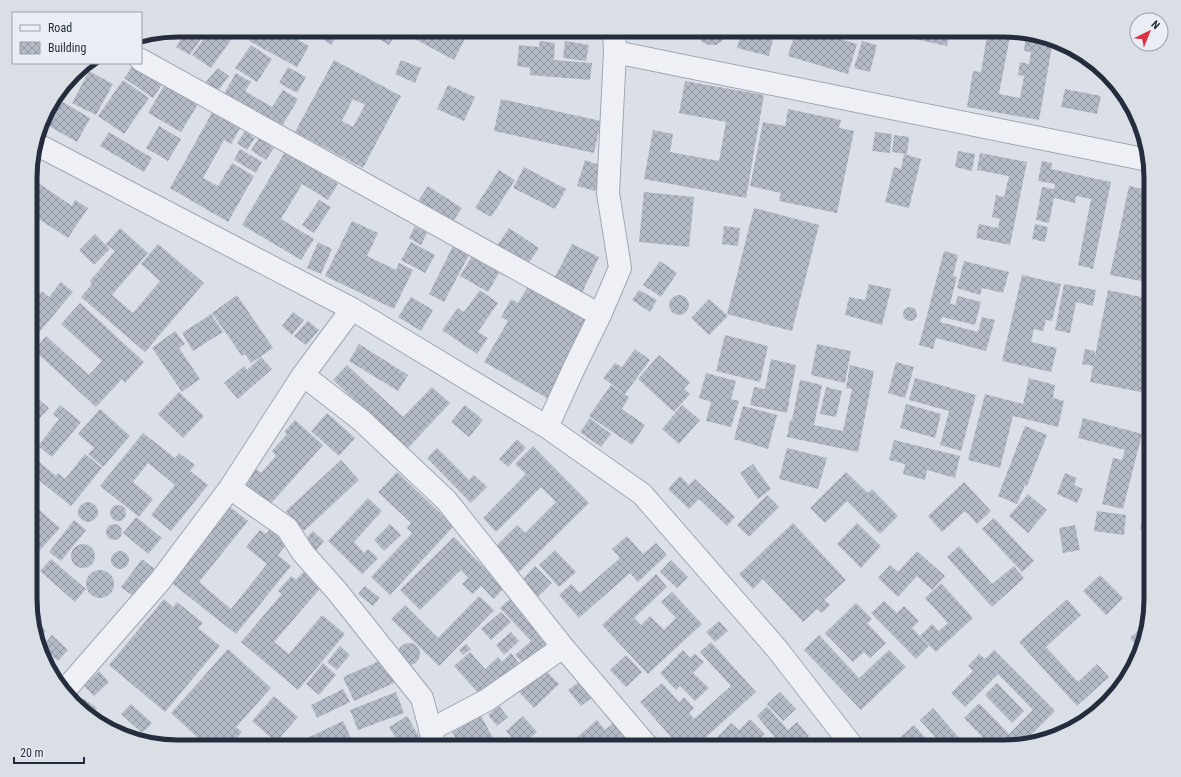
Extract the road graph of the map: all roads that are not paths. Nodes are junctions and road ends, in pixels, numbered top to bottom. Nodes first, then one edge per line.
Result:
1 (614, 37) edge
2 (615, 52) junction
3 (142, 61) edge
4 (41, 146) edge
5 (1143, 159) edge
6 (352, 309) junction
7 (600, 315) junction
8 (303, 375) junction
9 (547, 427) junction
10 (230, 488) junction
11 (563, 648) junction
12 (68, 687) edge
13 (433, 738) edge
14 (642, 740) edge
15 (848, 740) edge

1 - 2 street
2 - 5 street
2 - 7 street
3 - 7 street
4 - 6 street
6 - 8 street
6 - 9 street
7 - 9 street
8 - 10 street
8 - 11 street
9 - 15 street
10 - 12 street
10 - 13 street
11 - 13 street
11 - 14 street

